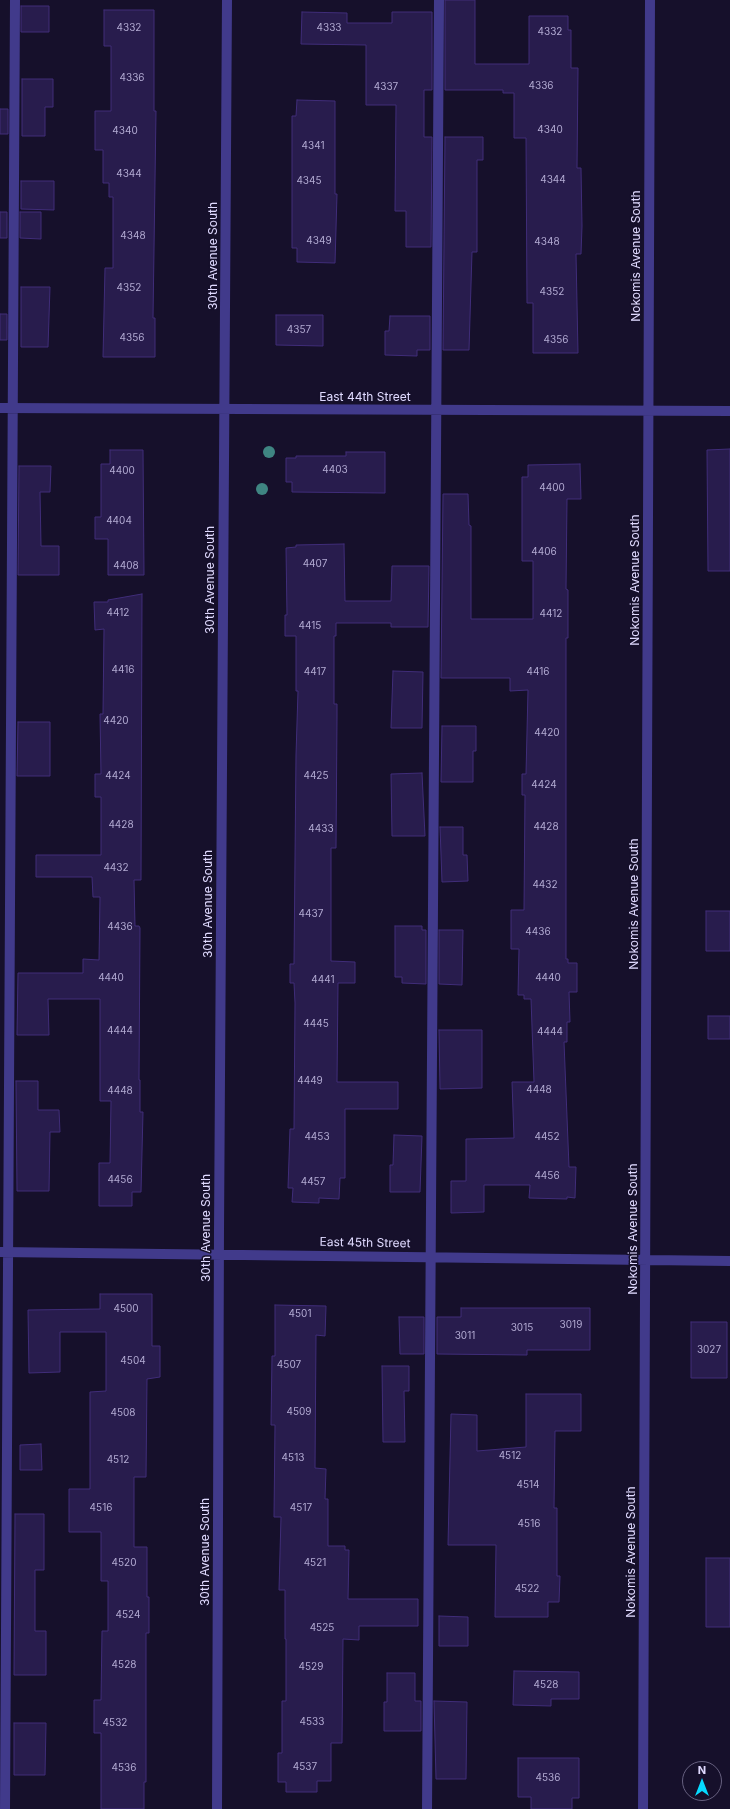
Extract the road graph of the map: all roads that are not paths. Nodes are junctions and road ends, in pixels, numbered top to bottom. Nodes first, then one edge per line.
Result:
1 (15, 0) edge
2 (228, 0) edge
3 (439, 0) edge
4 (650, 0) edge
5 (0, 408) edge
6 (12, 408) junction
7 (225, 408) junction
8 (436, 410) junction
9 (730, 411) edge
10 (649, 412) junction
11 (4, 1252) edge
12 (219, 1254) junction
13 (432, 1256) junction
14 (645, 1260) junction
15 (730, 1260) edge
16 (5, 1809) edge
17 (217, 1809) edge
18 (427, 1809) edge
19 (643, 1809) edge

1 - 6 street
2 - 7 street, 30th Avenue South
3 - 8 street
4 - 10 street, Nokomis Avenue South
5 - 6 street, East 44th Street
6 - 7 street, East 44th Street
6 - 11 street
7 - 8 street, East 44th Street
7 - 12 street, 30th Avenue South
8 - 10 street, East 44th Street
8 - 13 street
9 - 10 street, East 44th Street
10 - 14 street, Nokomis Avenue South
11 - 12 street, East 45th Street
11 - 16 street
12 - 13 street, East 45th Street
12 - 17 street, 30th Avenue South
13 - 14 street, East 45th Street
13 - 18 street
14 - 15 street, East 45th Street
14 - 19 street, Nokomis Avenue South

